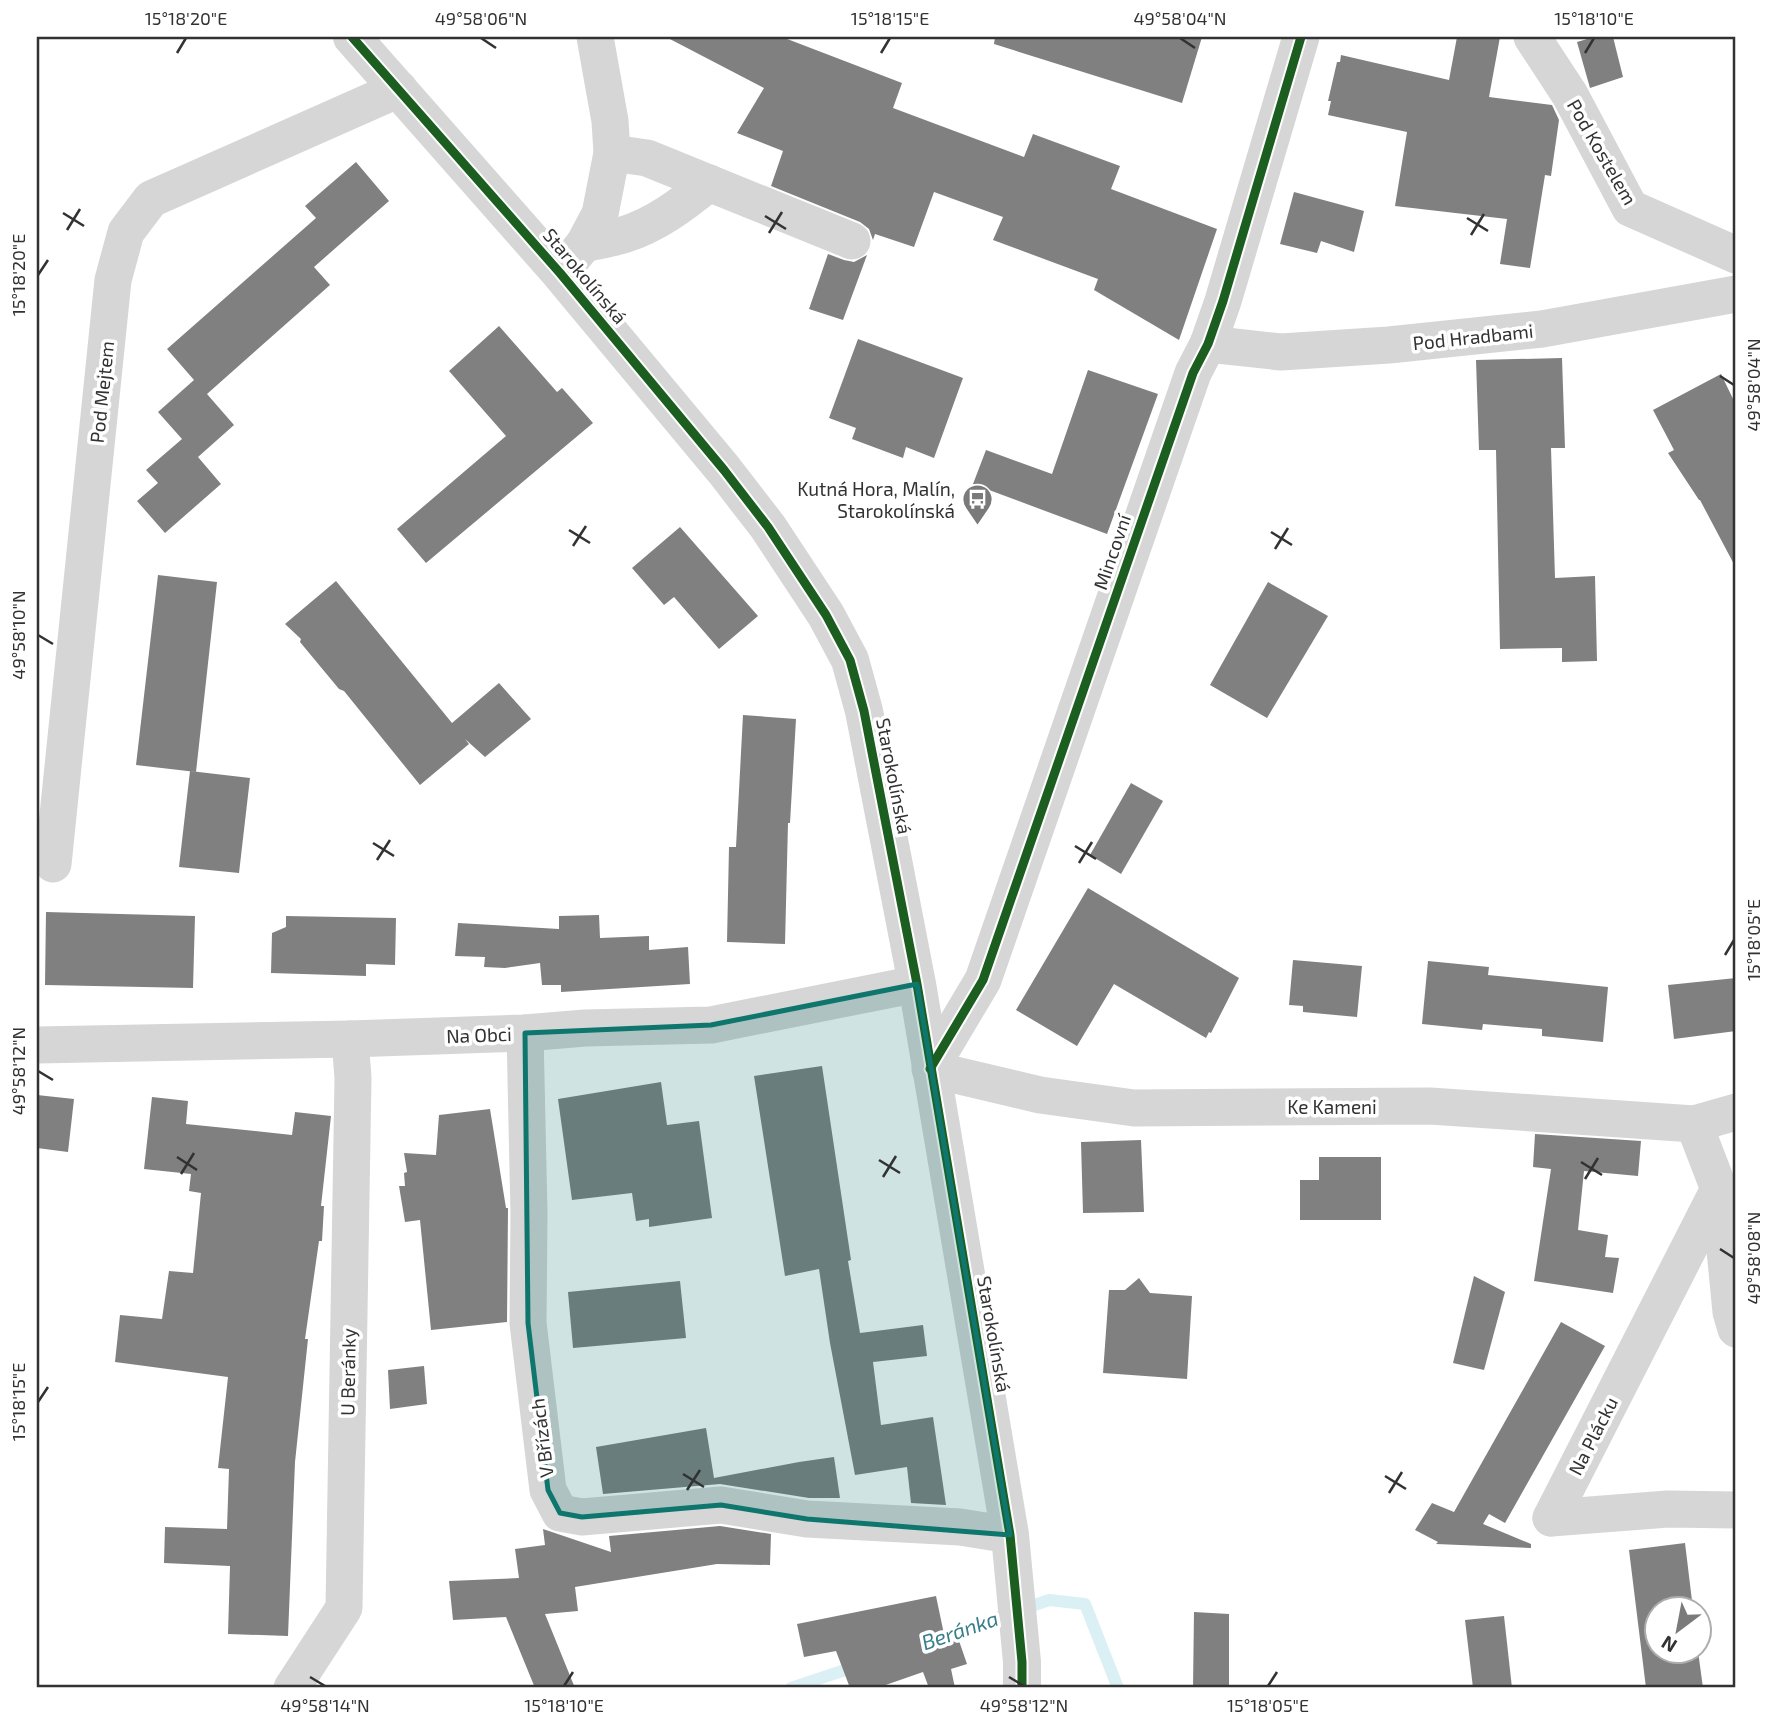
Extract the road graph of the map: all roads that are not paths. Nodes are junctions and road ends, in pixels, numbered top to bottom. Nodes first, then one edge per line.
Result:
1 (352, 37) edge
2 (595, 37) edge
3 (1301, 37) edge
4 (1532, 37) edge
5 (399, 89) junction
6 (612, 153) junction
7 (709, 183) junction
8 (852, 241) dead end
9 (584, 244) junction
10 (1736, 255) edge
11 (560, 273) junction
12 (1736, 294) edge
13 (1208, 344) junction
14 (53, 864) dead end
15 (917, 984) junction
16 (525, 1033) junction
17 (350, 1040) junction
18 (37, 1045) edge
19 (930, 1069) junction
20 (1736, 1112) edge
21 (1695, 1124) junction
22 (1719, 1188) junction
23 (1736, 1329) edge
24 (1736, 1510) edge
25 (1010, 1535) junction
26 (292, 1688) edge
27 (1022, 1688) edge

1 - 5 street, Starokolínská
2 - 6 street
3 - 13 street, Mincovní
4 - 10 street, Pod Kostelem
5 - 11 street, Starokolínská
5 - 14 street, Pod Mejtem
6 - 7 street
6 - 9 street
7 - 8 street
7 - 9 street
9 - 11 street
11 - 15 street, Starokolínská
12 - 13 street, Pod Hradbami
13 - 19 street, Mincovní
15 - 16 street, Na Obci
15 - 19 street, Starokolínská
16 - 17 street, Na Obci
16 - 25 street, V Břízách
17 - 18 street, Na Obci
17 - 26 street, U Beránky
19 - 21 street, Ke Kameni
19 - 25 street, Starokolínská
20 - 21 street, Ke Kameni
21 - 22 street
22 - 23 street
22 - 24 street, Na Plácku
25 - 27 street, Starokolínská

